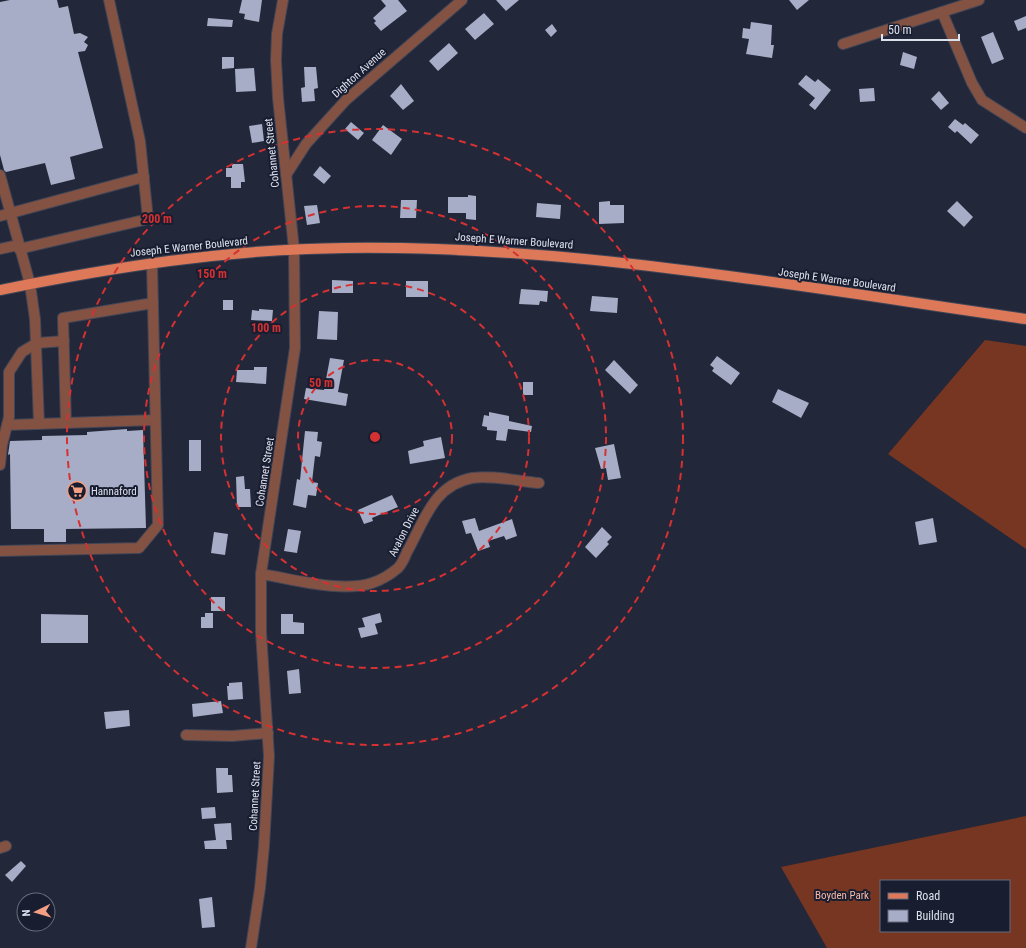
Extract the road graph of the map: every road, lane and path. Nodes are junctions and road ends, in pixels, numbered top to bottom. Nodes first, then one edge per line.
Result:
1 (109, 0) edge
2 (283, 0) edge
3 (462, 0) edge
4 (979, 0) edge
5 (942, 12) junction
6 (843, 44) dead end
7 (1026, 128) edge
8 (0, 175) edge
9 (286, 175) junction
10 (144, 177) junction
11 (2, 191) edge
12 (5, 215) edge
13 (19, 247) junction
14 (0, 249) edge
15 (294, 249) junction
16 (152, 263) junction
17 (30, 284) junction
18 (0, 290) edge
19 (153, 303) junction
20 (1026, 319) edge
21 (64, 341) junction
22 (37, 343) junction
23 (155, 420) junction
24 (66, 423) junction
25 (39, 424) junction
26 (7, 425) junction
27 (0, 465) edge
28 (539, 484) dead end
29 (0, 550) edge
30 (261, 574) junction
31 (268, 733) junction
32 (186, 735) dead end
33 (251, 948) edge

1 - 10 street
2 - 9 street, Cohannet Street
3 - 9 street, Dighton Avenue
4 - 5 street
5 - 6 street
5 - 7 street
8 - 11 street
9 - 15 street, Cohannet Street
10 - 12 street
10 - 13 street
11 - 12 street
12 - 13 street
13 - 14 street
13 - 17 street
15 - 16 main road, Joseph E Warner Boulevard
15 - 20 main road, Joseph E Warner Boulevard
15 - 30 street, Cohannet Street
16 - 17 main road, Joseph E Warner Boulevard
16 - 19 street
17 - 18 main road, Joseph E Warner Boulevard
17 - 22 street
19 - 21 street
19 - 23 street
21 - 22 street
21 - 24 street
22 - 25 street
22 - 26 street
23 - 24 street
23 - 29 street
24 - 25 street
25 - 26 street
26 - 27 street
28 - 30 street, Avalon Drive
30 - 31 street, Cohannet Street
31 - 32 street
31 - 33 street, Cohannet Street

